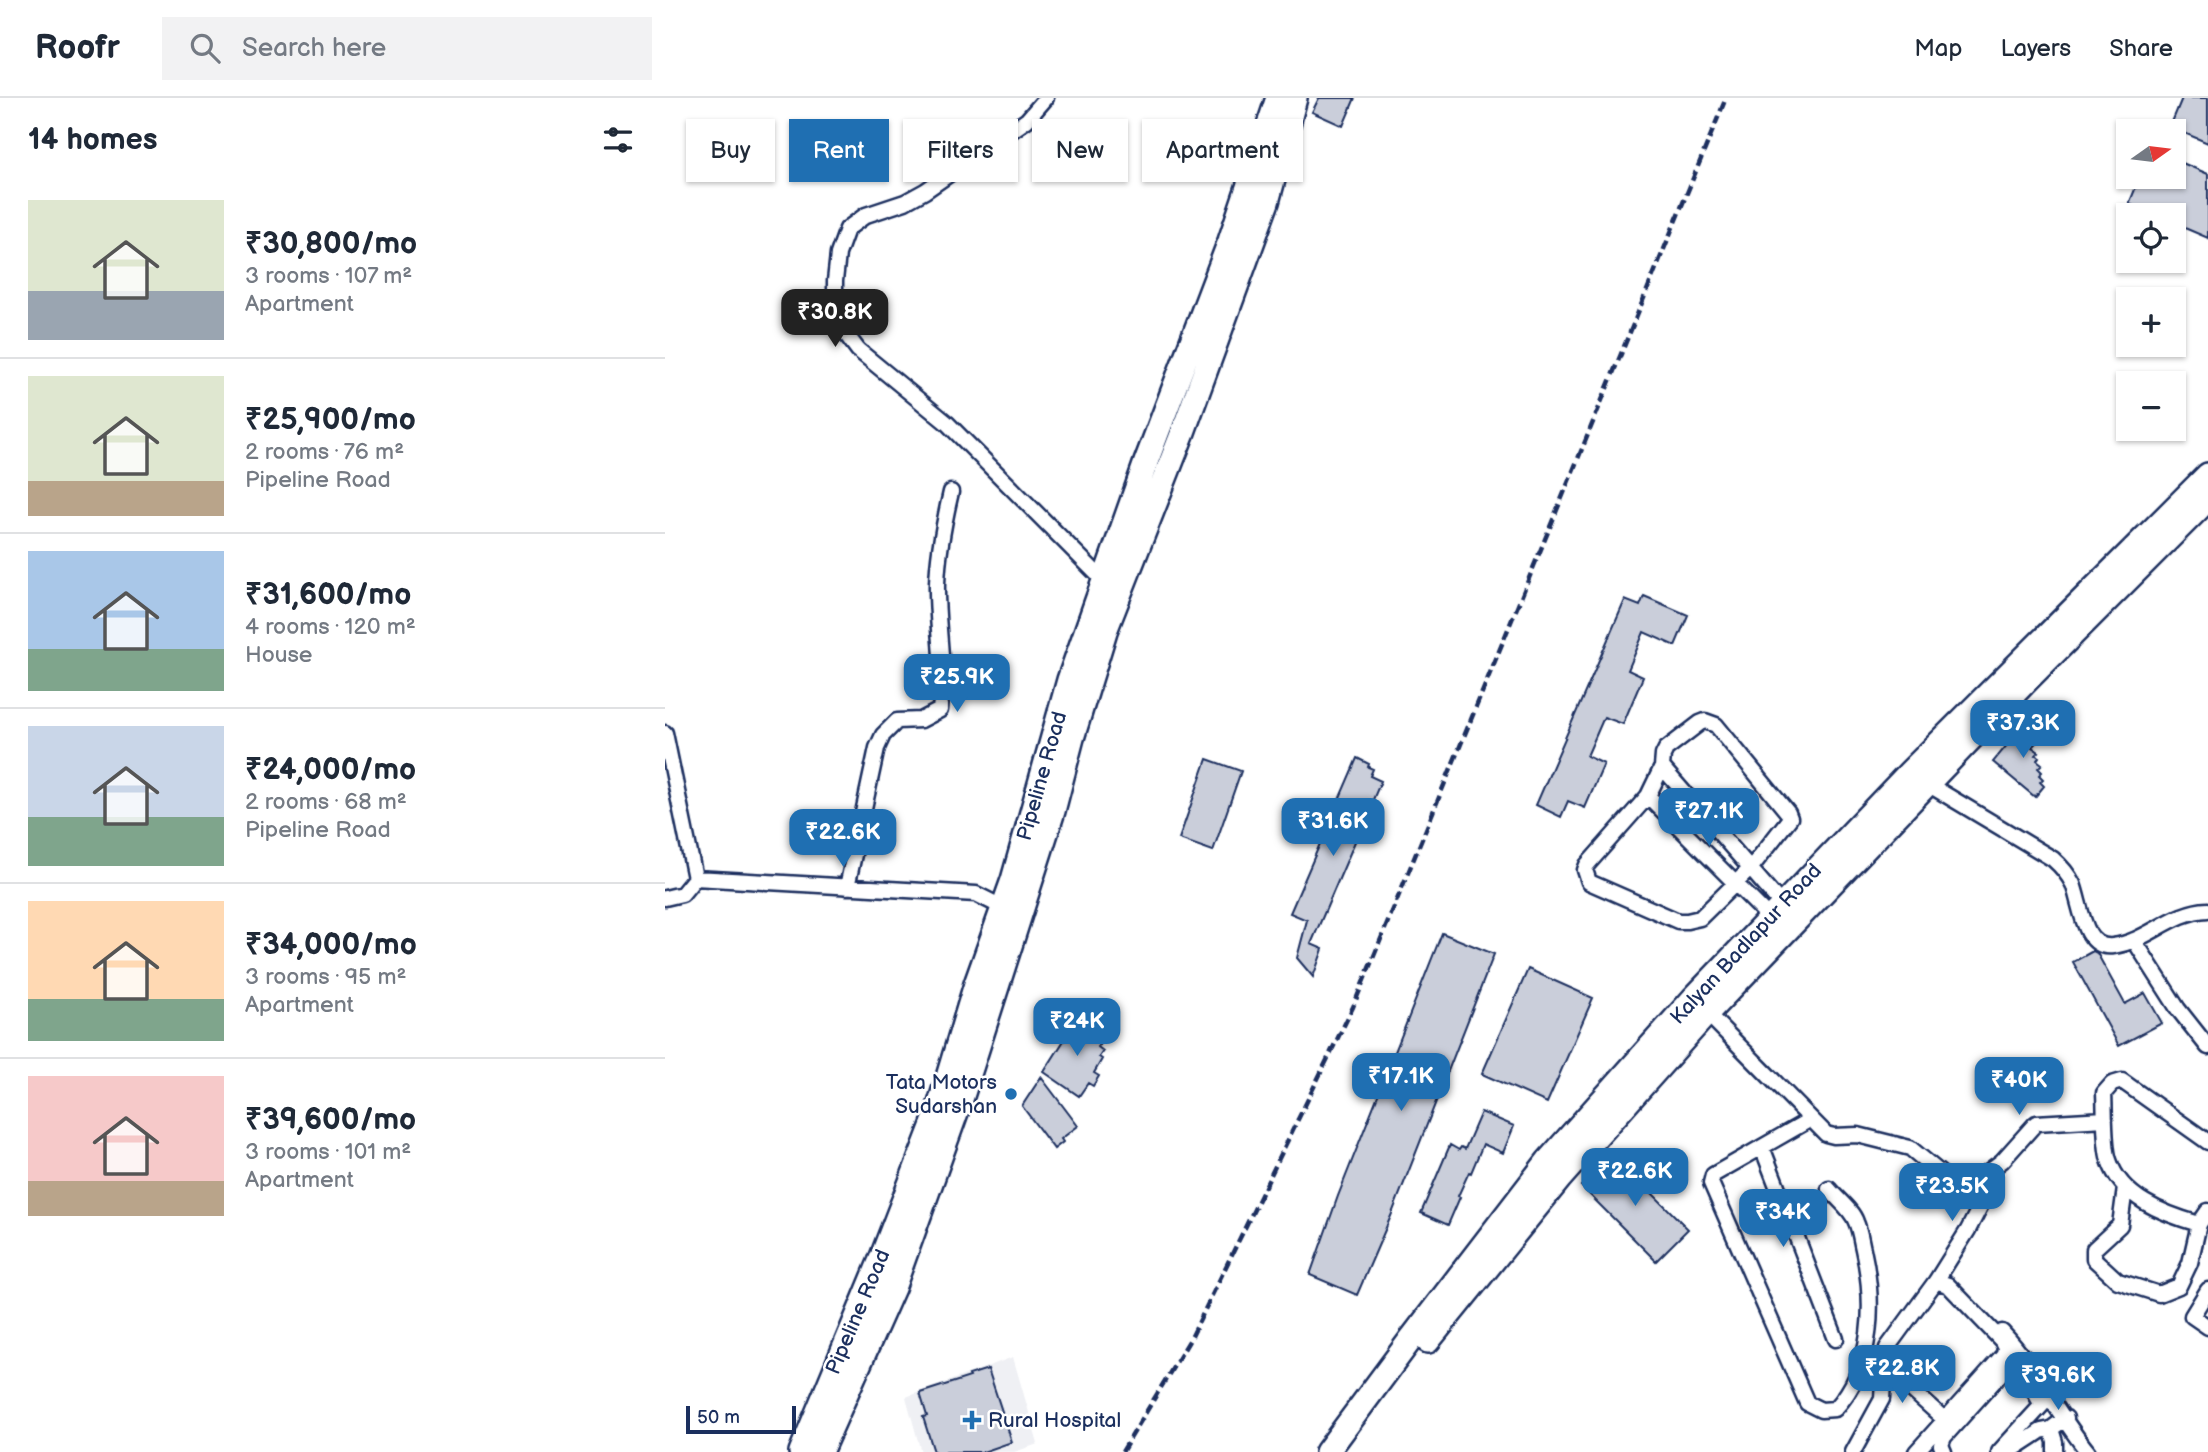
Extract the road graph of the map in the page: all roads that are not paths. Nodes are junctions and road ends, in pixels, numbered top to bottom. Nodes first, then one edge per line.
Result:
1 (1046, 98) edge
2 (1278, 98) edge
3 (1295, 98) edge
4 (1276, 119) edge
5 (1284, 119) edge
6 (1269, 182) edge
7 (2208, 475) edge
8 (951, 492) dead end
9 (2208, 499) edge
10 (1111, 587) junction
11 (2022, 673) junction
12 (665, 733) edge
13 (1662, 767) junction
14 (1918, 778) junction
15 (1648, 796) junction
16 (1750, 869) junction
17 (695, 878) junction
18 (1736, 883) junction
19 (847, 887) junction
20 (665, 898) edge
21 (2208, 910) edge
22 (1012, 912) junction
23 (1776, 912) junction
24 (2134, 940) junction
25 (1700, 1006) junction
26 (2208, 1047) edge
27 (1811, 1119) junction
28 (2105, 1119) junction
29 (2208, 1142) edge
30 (1762, 1147) junction
31 (1988, 1172) junction
32 (2125, 1188) junction
33 (1829, 1189) dead end
34 (2208, 1211) edge
35 (2199, 1224) junction
36 (1939, 1276) junction
37 (2208, 1290) edge
38 (2208, 1327) edge
39 (1836, 1339) dead end
40 (2018, 1361) junction
41 (1884, 1366) junction
42 (2066, 1418) junction
43 (1944, 1419) junction
44 (2051, 1430) junction
45 (801, 1452) edge
46 (820, 1452) edge
47 (1327, 1452) edge
48 (1346, 1452) edge
49 (1853, 1452) edge
50 (1916, 1452) edge
51 (1944, 1452) edge
52 (1999, 1452) edge
53 (2009, 1452) edge
54 (2055, 1452) edge
55 (2088, 1452) edge

1 - 10 street
2 - 4 main road, Pipeline Road
3 - 5 main road, Pipeline Road
6 - 10 main road, Pipeline Road
7 - 11 main road, Kalyan Badlapur Road
8 - 19 street
9 - 11 main road, Kalyan Badlapur Road
10 - 22 main road, Pipeline Road
11 - 14 main road, Kalyan Badlapur Road
12 - 17 street
13 - 15 street
13 - 16 street
13 - 16 street
14 - 23 main road, Kalyan Badlapur Road
14 - 24 street
14 - 25 main road, Kalyan Badlapur Road
15 - 18 street
15 - 18 street
16 - 18 street
16 - 23 street
17 - 19 street
17 - 20 street
18 - 23 street
19 - 22 street
21 - 24 street
22 - 45 main road, Pipeline Road
22 - 46 main road, Pipeline Road
23 - 25 main road, Kalyan Badlapur Road
24 - 26 street
25 - 27 street
25 - 47 main road, Kalyan Badlapur Road
25 - 48 main road, Kalyan Badlapur Road
27 - 30 street
27 - 31 street
28 - 29 street
28 - 31 street
28 - 32 street
30 - 33 street
30 - 39 street
31 - 36 street
32 - 35 street
32 - 35 street
34 - 35 street
36 - 40 street
36 - 41 street
36 - 43 street
37 - 38 street
40 - 42 street
40 - 51 street
40 - 52 street
41 - 43 street
41 - 49 street
42 - 44 street
42 - 55 street
43 - 50 street
44 - 53 street
44 - 54 street

